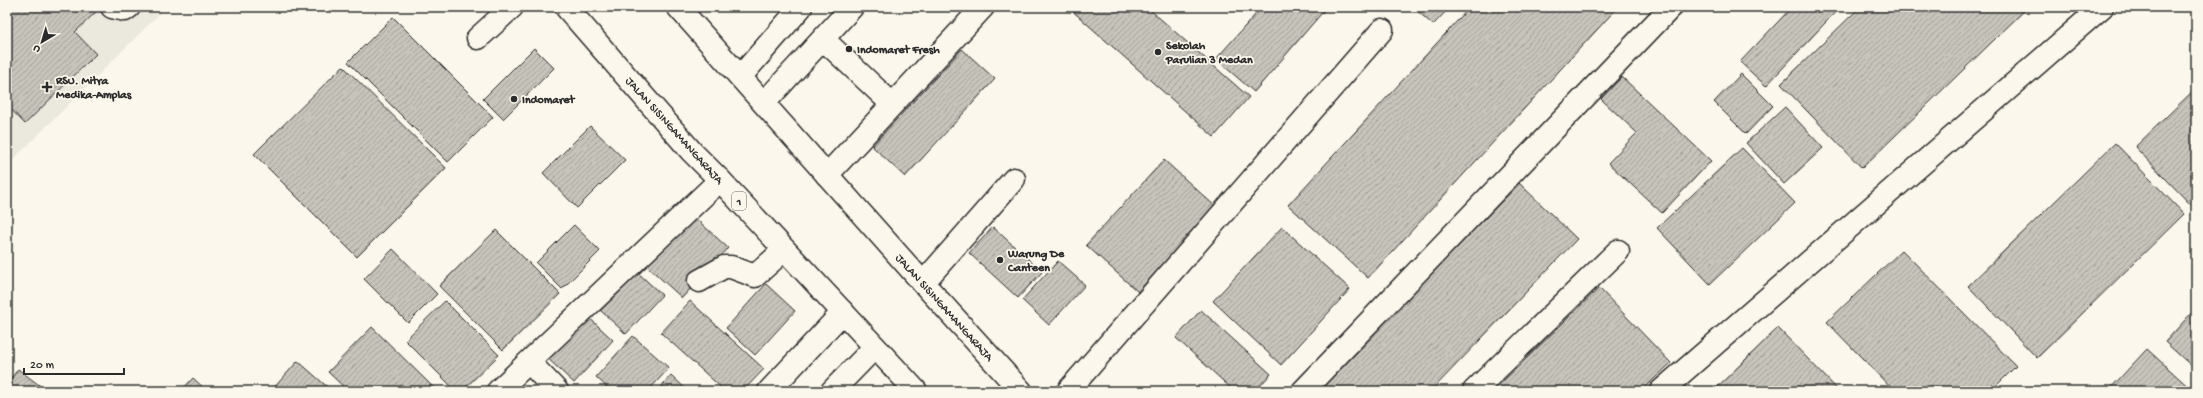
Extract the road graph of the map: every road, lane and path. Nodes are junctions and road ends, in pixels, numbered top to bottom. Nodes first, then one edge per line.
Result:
1 (112, 7) edge
2 (129, 7) edge
3 (512, 7) edge
4 (566, 7) edge
5 (678, 7) edge
6 (801, 7) edge
7 (852, 7) edge
8 (983, 7) edge
9 (1671, 7) edge
10 (2102, 7) edge
11 (1382, 30) dead end
12 (478, 38) dead end
13 (823, 39) junction
14 (741, 76) junction
15 (764, 103) junction
16 (892, 104) junction
17 (827, 175) junction
18 (1014, 179) dead end
19 (720, 180) junction
20 (784, 250) junction
21 (1618, 251) dead end
22 (699, 281) dead end
23 (923, 283) junction
24 (843, 312) junction
25 (875, 347) junction
26 (529, 362) junction
27 (498, 391) edge
28 (557, 391) edge
29 (769, 391) edge
30 (832, 391) edge
31 (916, 391) edge
32 (1021, 391) edge
33 (1068, 391) edge
34 (1303, 391) edge
35 (1474, 391) edge
36 (1661, 391) edge

1 - 2 main road
3 - 12 main road
4 - 19 main road, JALAN SISINGAMANGARAJA / 1
5 - 14 main road, JALAN SISINGAMANGARAJA
6 - 14 main road
7 - 13 main road
8 - 16 main road
9 - 34 main road
10 - 36 main road
11 - 33 main road
13 - 15 main road
13 - 16 main road
14 - 15 main road, JALAN SISINGAMANGARAJA
15 - 17 main road, JALAN SISINGAMANGARAJA
16 - 17 main road
17 - 23 main road, JALAN SISINGAMANGARAJA
18 - 23 main road
19 - 20 main road, JALAN SISINGAMANGARAJA / 1
19 - 26 main road
20 - 22 main road
20 - 24 main road, JALAN SISINGAMANGARAJA / 1
21 - 35 main road
23 - 32 main road, JALAN SISINGAMANGARAJA
24 - 25 main road, JALAN SISINGAMANGARAJA / 1
24 - 29 main road
25 - 30 main road
25 - 31 main road, JALAN SISINGAMANGARAJA / 1
26 - 27 main road
26 - 28 main road

